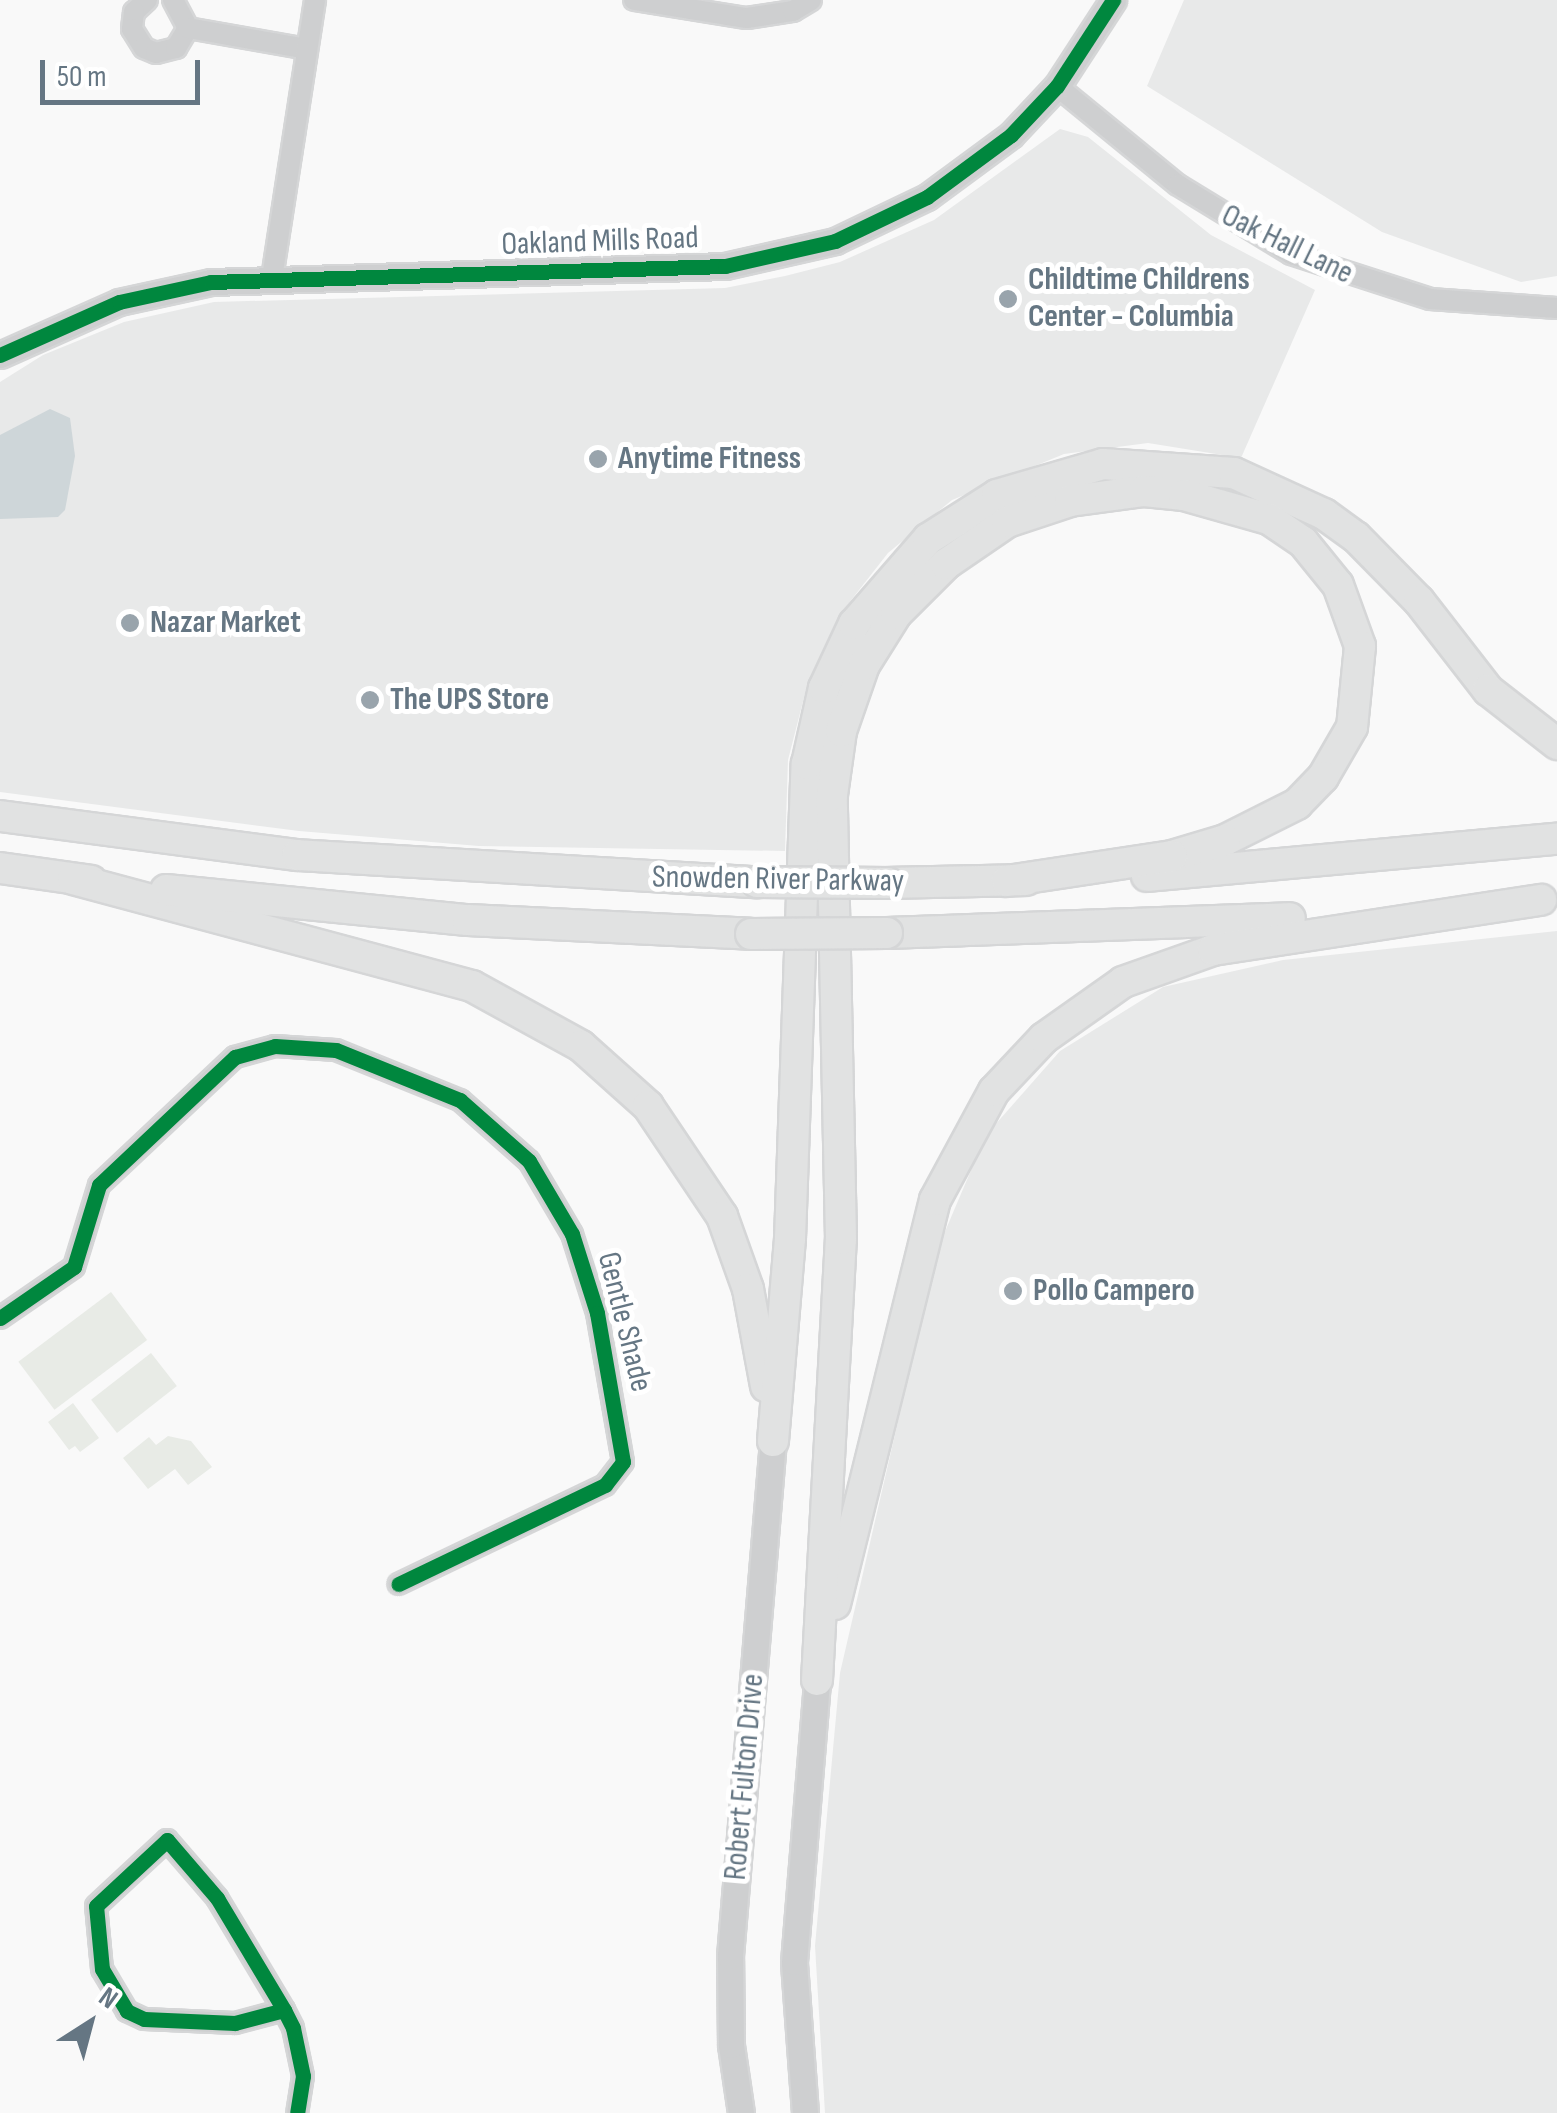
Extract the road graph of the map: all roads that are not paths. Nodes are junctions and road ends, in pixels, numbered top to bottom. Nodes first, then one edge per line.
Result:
1 (147, 0) edge
2 (173, 0) edge
3 (314, 0) edge
4 (634, 0) edge
5 (811, 0) edge
6 (1113, 0) edge
7 (188, 28) junction
8 (307, 49) junction
9 (1058, 86) junction
10 (272, 278) junction
11 (1557, 308) edge
12 (0, 355) edge
13 (1557, 744) edge
14 (0, 816) edge
15 (1557, 839) edge
16 (0, 868) edge
17 (73, 879) junction
18 (1007, 881) junction
19 (1549, 899) edge
20 (0, 1318) edge
21 (773, 1441) junction
22 (398, 1584) dead end
23 (817, 1680) junction
24 (284, 2010) junction
25 (297, 2113) edge
26 (741, 2113) edge
27 (805, 2113) edge

1 - 7 street
2 - 7 street
3 - 8 street
4 - 5 street
6 - 9 street, Oakland Mills Road
7 - 8 street
8 - 10 street
9 - 10 street, Oakland Mills Road
9 - 11 street, Oak Hall Lane
10 - 12 street, Oakland Mills Road
13 - 21 main road
14 - 18 main road, Snowden River Parkway, bridge
15 - 18 main road, Snowden River Parkway
16 - 17 main road, Snowden River Parkway
17 - 19 main road, Snowden River Parkway, bridge
17 - 21 main road
18 - 23 main road
19 - 23 main road
20 - 22 street, Gentle Shade
21 - 26 street, Robert Fulton Drive
23 - 27 street, Robert Fulton Drive
24 - 24 street
24 - 25 street

